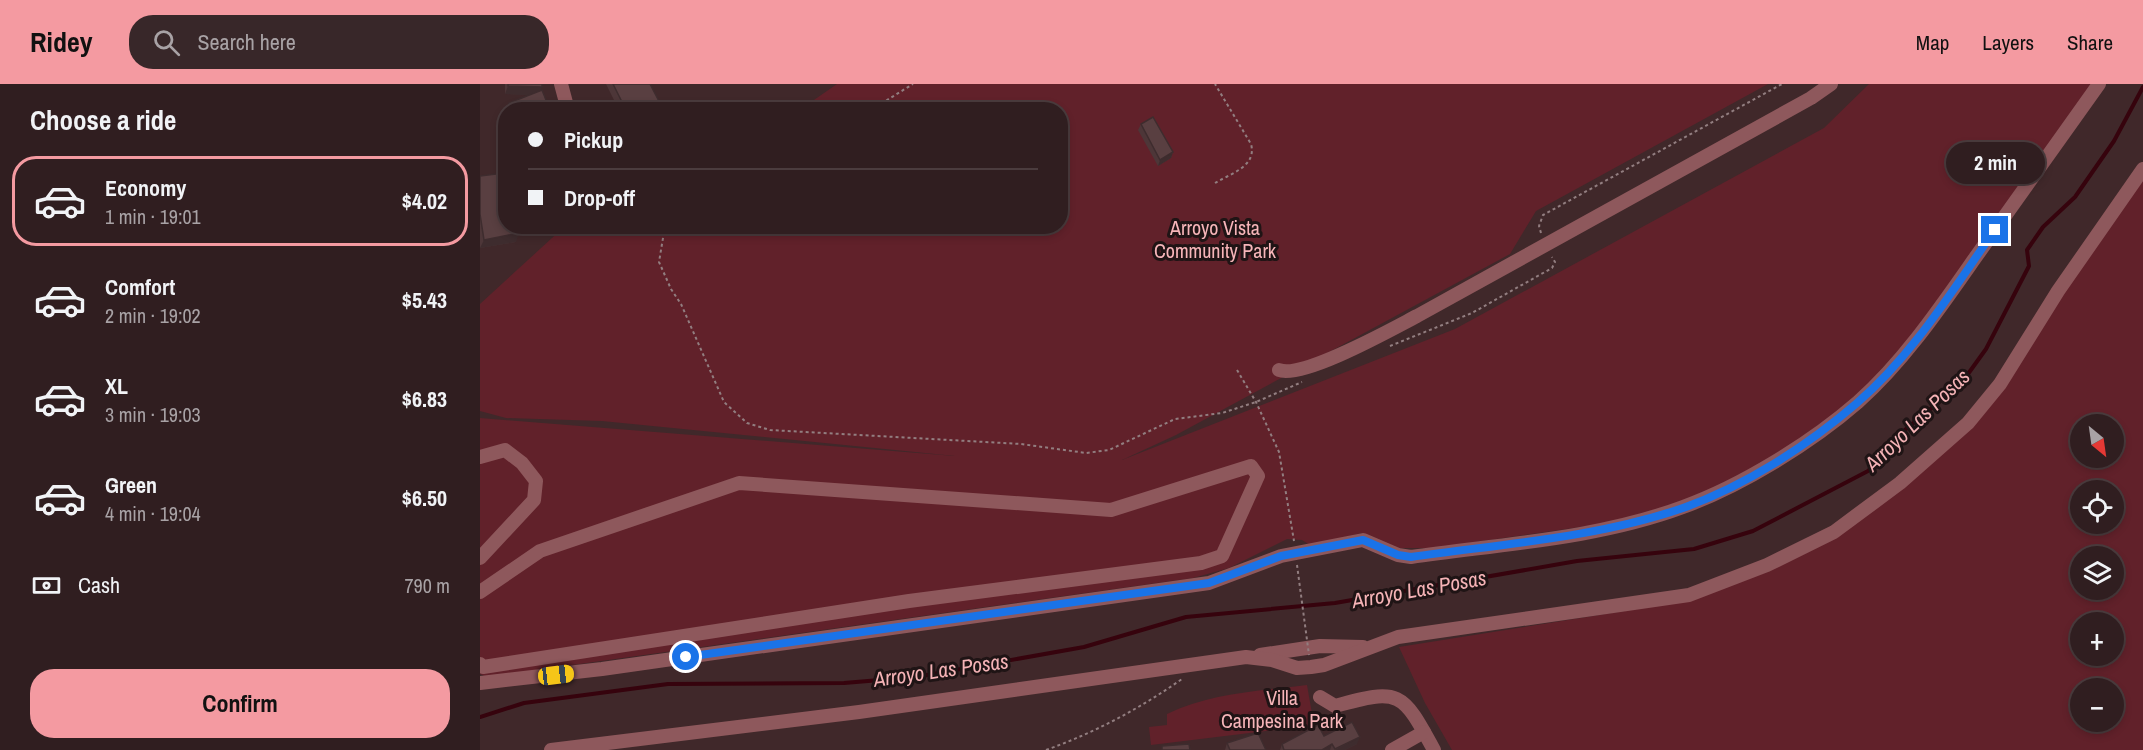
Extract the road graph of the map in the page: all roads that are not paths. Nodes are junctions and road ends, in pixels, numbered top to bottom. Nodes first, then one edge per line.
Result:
1 (561, 84) edge
2 (1831, 84) edge
3 (2099, 84) edge
4 (566, 102) edge
5 (2143, 169) edge
6 (1279, 370) dead end
7 (480, 457) edge
8 (480, 558) edge
9 (480, 592) edge
10 (1370, 647) junction
11 (1246, 657) junction
12 (480, 664) edge
13 (480, 683) edge
14 (1320, 697) dead end
15 (1424, 732) junction
16 (551, 750) edge
17 (1392, 750) edge
18 (1434, 750) edge

1 - 4 street
2 - 6 street
3 - 13 street
5 - 10 street
7 - 8 street
9 - 12 street
10 - 11 street
10 - 11 street
11 - 16 street
14 - 15 street
15 - 17 street
15 - 18 street

